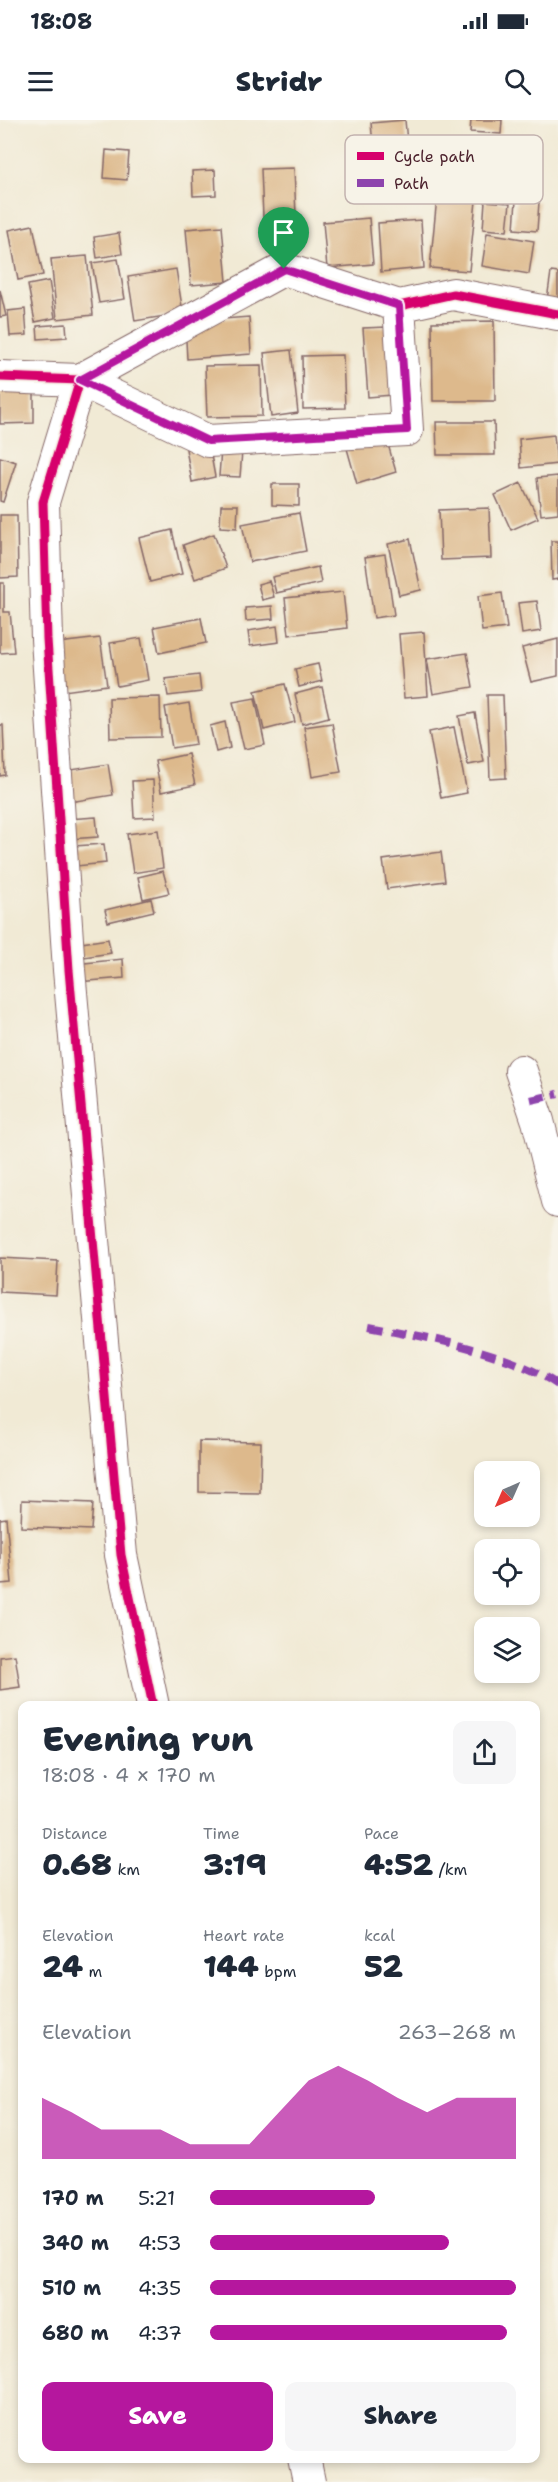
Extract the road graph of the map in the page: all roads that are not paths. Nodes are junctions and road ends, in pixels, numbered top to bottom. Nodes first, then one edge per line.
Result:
1 (399, 306) junction
2 (558, 314) edge
3 (0, 377) edge
4 (80, 380) junction
5 (521, 1071) dead end
6 (558, 1201) edge
7 (152, 1701) edge
8 (305, 2463) edge
9 (309, 2482) edge

1 - 2 street
1 - 4 street
1 - 4 street
3 - 4 street
4 - 7 street
5 - 6 street
8 - 9 street

